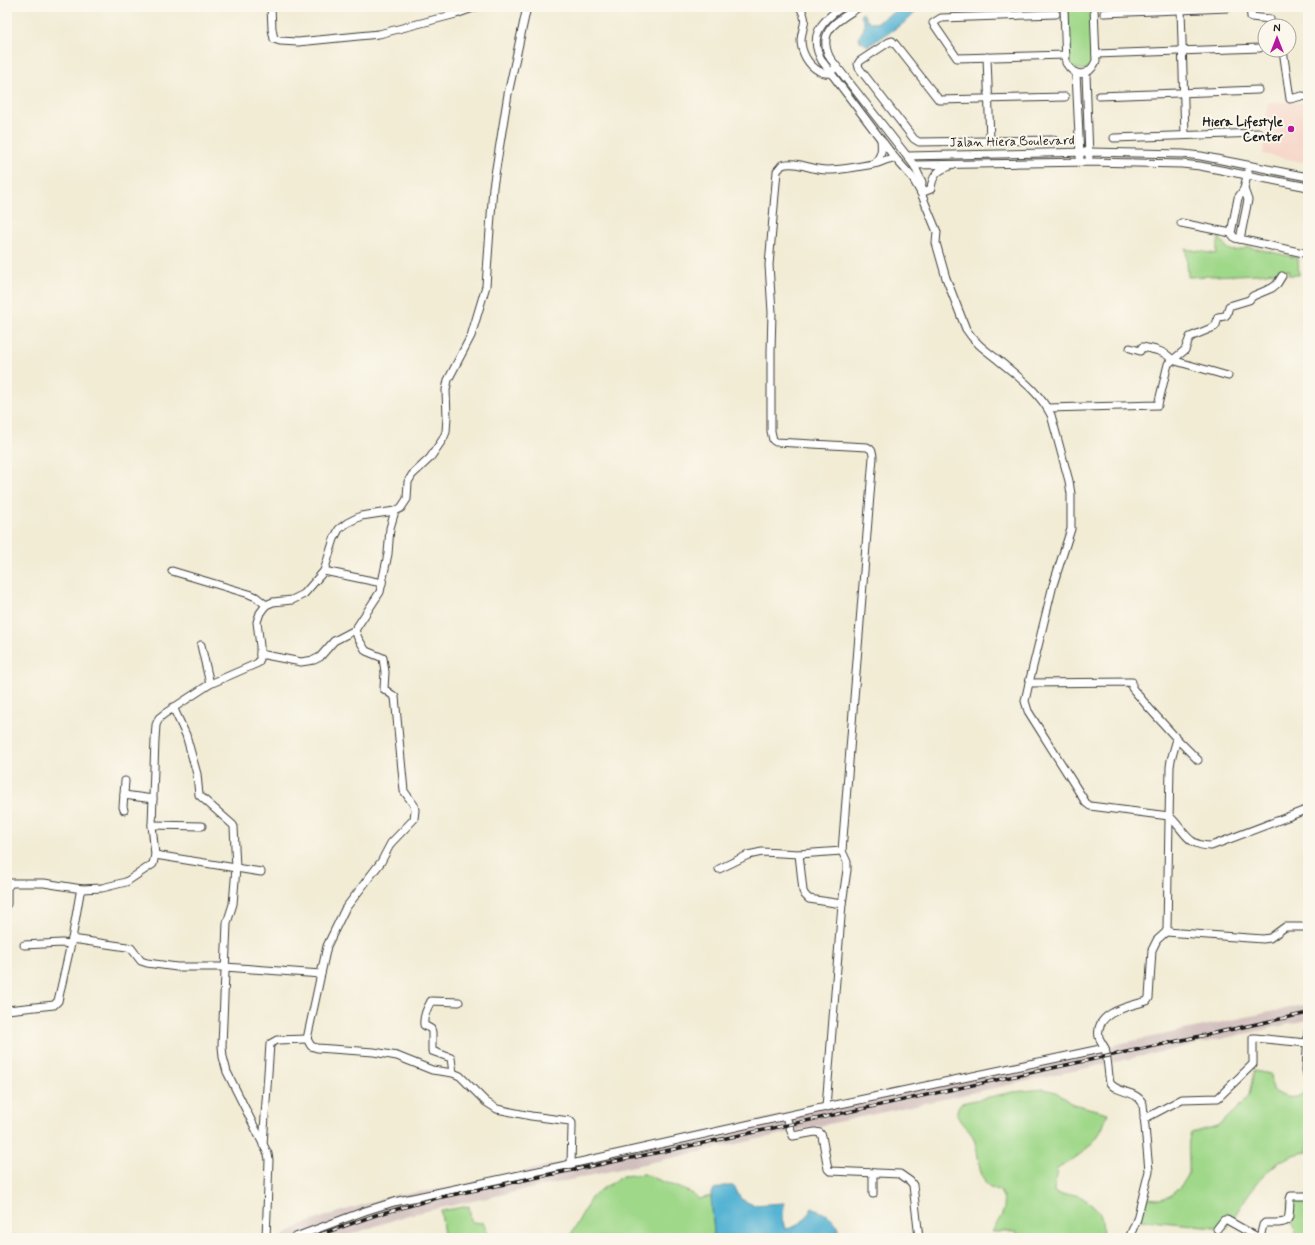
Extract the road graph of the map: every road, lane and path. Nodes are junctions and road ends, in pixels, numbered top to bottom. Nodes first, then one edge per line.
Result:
1 (271, 7) edge
2 (476, 7) edge
3 (527, 7) edge
4 (800, 7) edge
5 (842, 7) edge
6 (859, 7) edge
7 (1066, 7) edge
8 (1094, 7) edge
9 (1250, 7) edge
10 (1228, 8) dead end
11 (1181, 10) junction
12 (1104, 13) dead end
13 (1056, 14) dead end
14 (1261, 18) edge
15 (1257, 48) edge
16 (1182, 51) junction
17 (1096, 54) junction
18 (1066, 55) junction
19 (987, 57) junction
20 (1284, 58) edge
21 (837, 67) junction
22 (830, 72) junction
23 (1076, 73) junction
24 (1086, 73) junction
25 (1258, 90) dead end
26 (1184, 93) junction
27 (1099, 96) dead end
28 (1065, 97) dead end
29 (1308, 97) edge
30 (989, 98) junction
31 (1078, 119) junction
32 (1088, 119) junction
33 (1259, 133) dead end
34 (1185, 135) junction
35 (1114, 138) dead end
36 (881, 140) junction
37 (1054, 140) dead end
38 (990, 141) junction
39 (1080, 152) junction
40 (1089, 152) junction
41 (907, 156) junction
42 (898, 160) junction
43 (1090, 162) junction
44 (875, 163) junction
45 (1080, 163) junction
46 (958, 164) junction
47 (914, 165) junction
48 (1249, 165) junction
49 (907, 171) junction
50 (1247, 175) junction
51 (1308, 177) edge
52 (1308, 187) edge
53 (1244, 189) junction
54 (921, 193) junction
55 (1181, 223) dead end
56 (1231, 233) junction
57 (1240, 239) junction
58 (1308, 254) edge
59 (1282, 276) dead end
60 (1130, 348) dead end
61 (1172, 360) junction
62 (1228, 376) dead end
63 (1048, 408) junction
64 (395, 511) junction
65 (172, 571) dead end
66 (324, 571) junction
67 (382, 583) junction
68 (266, 604) junction
69 (355, 630) junction
70 (201, 645) dead end
71 (260, 654) junction
72 (1029, 683) junction
73 (210, 684) junction
74 (173, 708) junction
75 (1177, 739) junction
76 (1198, 760) dead end
77 (125, 781) dead end
78 (124, 795) junction
79 (153, 799) junction
80 (124, 810) dead end
81 (1308, 812) edge
82 (1169, 816) junction
83 (152, 825) junction
84 (202, 826) dead end
85 (842, 851) junction
86 (799, 854) junction
87 (155, 855) junction
88 (236, 868) junction
89 (720, 869) dead end
90 (261, 872) dead end
91 (82, 889) junction
92 (7, 904) edge
93 (842, 904) junction
94 (1308, 927) edge
95 (1166, 932) junction
96 (72, 942) junction
97 (24, 945) dead end
98 (225, 967) junction
99 (321, 974) junction
100 (459, 1002) dead end
101 (7, 1010) edge
102 (1308, 1031) edge
103 (308, 1039) junction
104 (1307, 1042) junction
105 (1105, 1048) junction
106 (452, 1073) junction
107 (1308, 1079) edge
108 (826, 1107) junction
109 (786, 1117) junction
110 (1144, 1118) junction
111 (263, 1145) junction
112 (571, 1164) junction
113 (873, 1173) junction
114 (873, 1194) dead end
115 (1308, 1196) edge
116 (1218, 1229) dead end
117 (266, 1238) edge
118 (293, 1238) edge
119 (919, 1238) edge
120 (1129, 1238) edge
121 (1259, 1238) edge

1 - 2 street
3 - 64 street
4 - 22 street
5 - 22 street
6 - 21 street
7 - 18 street
8 - 17 street
9 - 14 street
10 - 11 street
11 - 12 street
11 - 16 street
13 - 19 street
15 - 16 street
16 - 17 street
16 - 26 street
17 - 24 street
18 - 19 street
18 - 23 street
19 - 30 street
20 - 29 street
21 - 22 street
21 - 41 street
22 - 36 street
23 - 24 street
23 - 31 street
24 - 32 street
25 - 26 street
26 - 27 street
26 - 34 street
28 - 30 street
30 - 38 street
30 - 38 street
31 - 32 street
31 - 39 street
32 - 40 street
33 - 34 street
34 - 35 street
36 - 42 street
36 - 44 street
37 - 38 street
39 - 40 street, Jalan Hiera Boulevard
39 - 41 street, Jalan Hiera Boulevard
39 - 45 street
40 - 43 street
40 - 48 street, Jalan Hiera Boulevard
41 - 42 street
41 - 47 street
42 - 44 street
42 - 49 street
43 - 45 street, Jalan Hiera Boulevard
43 - 50 street, Jalan Hiera Boulevard
44 - 85 street
45 - 46 street, Jalan Hiera Boulevard
46 - 47 street, Jalan Hiera Boulevard
46 - 54 street
47 - 49 street
47 - 54 street
48 - 50 street
48 - 51 street, Jalan Hiera Boulevard
49 - 54 street
50 - 52 street, Jalan Hiera Boulevard
50 - 53 street
53 - 56 street
53 - 57 street
54 - 63 street
55 - 56 street
56 - 57 street
57 - 58 street
59 - 61 street
60 - 61 street
61 - 62 street
61 - 63 street
63 - 72 street
64 - 66 street
64 - 67 street
65 - 68 street
66 - 67 street
66 - 68 street
67 - 69 street
68 - 71 street
69 - 71 street
69 - 99 street
70 - 73 street
71 - 73 street
72 - 75 street
72 - 82 street
73 - 74 street
74 - 79 street
74 - 88 street
75 - 76 street
75 - 82 street
77 - 78 street
78 - 79 street
78 - 80 street
79 - 83 street
81 - 82 street
82 - 95 street
83 - 84 street
83 - 87 street
85 - 86 street
85 - 93 street
86 - 89 street
86 - 93 street
87 - 88 street
87 - 91 street
88 - 90 street
88 - 98 street
91 - 92 street
91 - 96 street
93 - 108 street
94 - 95 street
95 - 105 street
96 - 97 street
96 - 98 street
96 - 101 street
98 - 99 street
98 - 111 street
99 - 103 street
100 - 106 street
102 - 104 street
103 - 106 street
103 - 111 street
104 - 107 street
104 - 110 street
105 - 108 street
105 - 110 street
106 - 112 street
108 - 109 street
109 - 112 street
109 - 113 street
110 - 120 street
111 - 117 street
112 - 118 street
113 - 114 street
113 - 119 street
115 - 121 street
116 - 121 street

